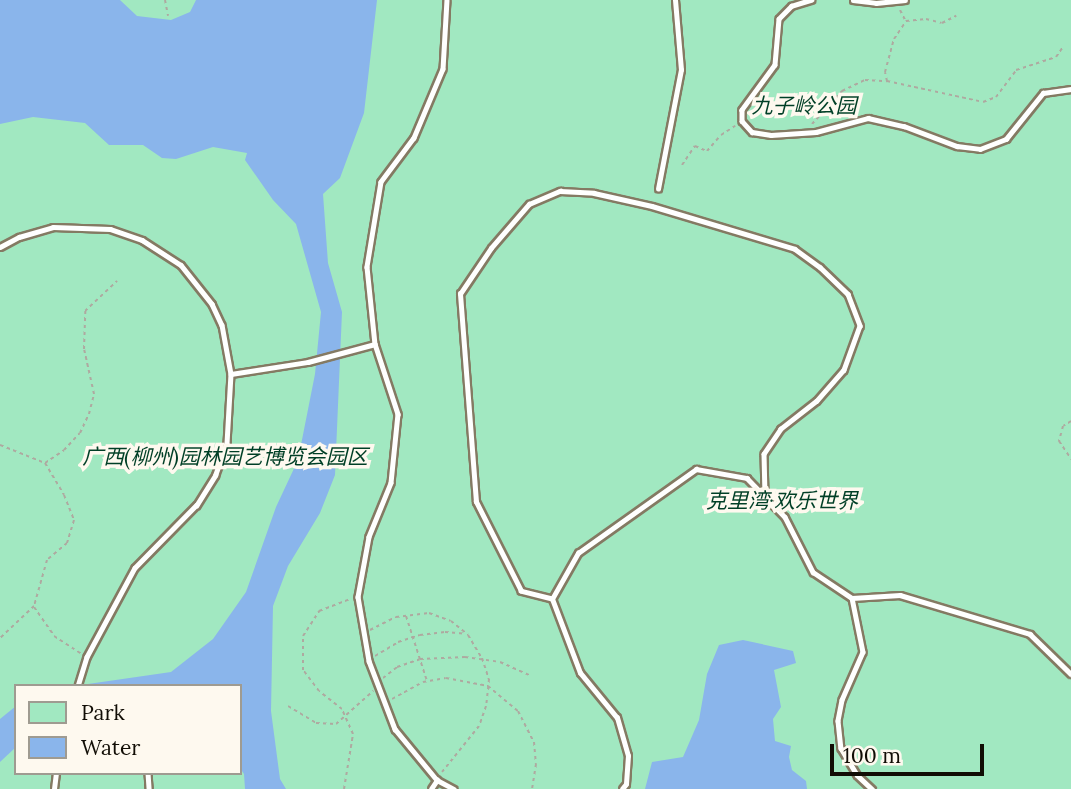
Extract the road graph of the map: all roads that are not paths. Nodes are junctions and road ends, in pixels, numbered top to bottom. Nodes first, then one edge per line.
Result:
1 (447, 0) edge
2 (675, 0) edge
3 (813, 0) edge
4 (853, 0) edge
5 (905, 0) edge
6 (895, 1) edge
7 (1071, 89) edge
8 (658, 189) dead end
9 (0, 247) edge
10 (375, 344) junction
11 (231, 374) junction
12 (765, 496) junction
13 (852, 598) junction
14 (552, 599) junction
15 (1071, 674) edge
16 (79, 684) edge
17 (437, 780) junction
18 (431, 789) edge
19 (454, 789) edge
20 (622, 789) edge
21 (872, 789) edge

1 - 10 lane
2 - 8 lane
3 - 7 lane
4 - 6 lane
5 - 6 lane
9 - 11 lane
10 - 11 lane
10 - 17 lane
11 - 16 lane
12 - 13 lane
12 - 14 lane
12 - 14 lane
13 - 15 lane
13 - 21 lane
14 - 20 lane
17 - 18 lane
17 - 19 lane

